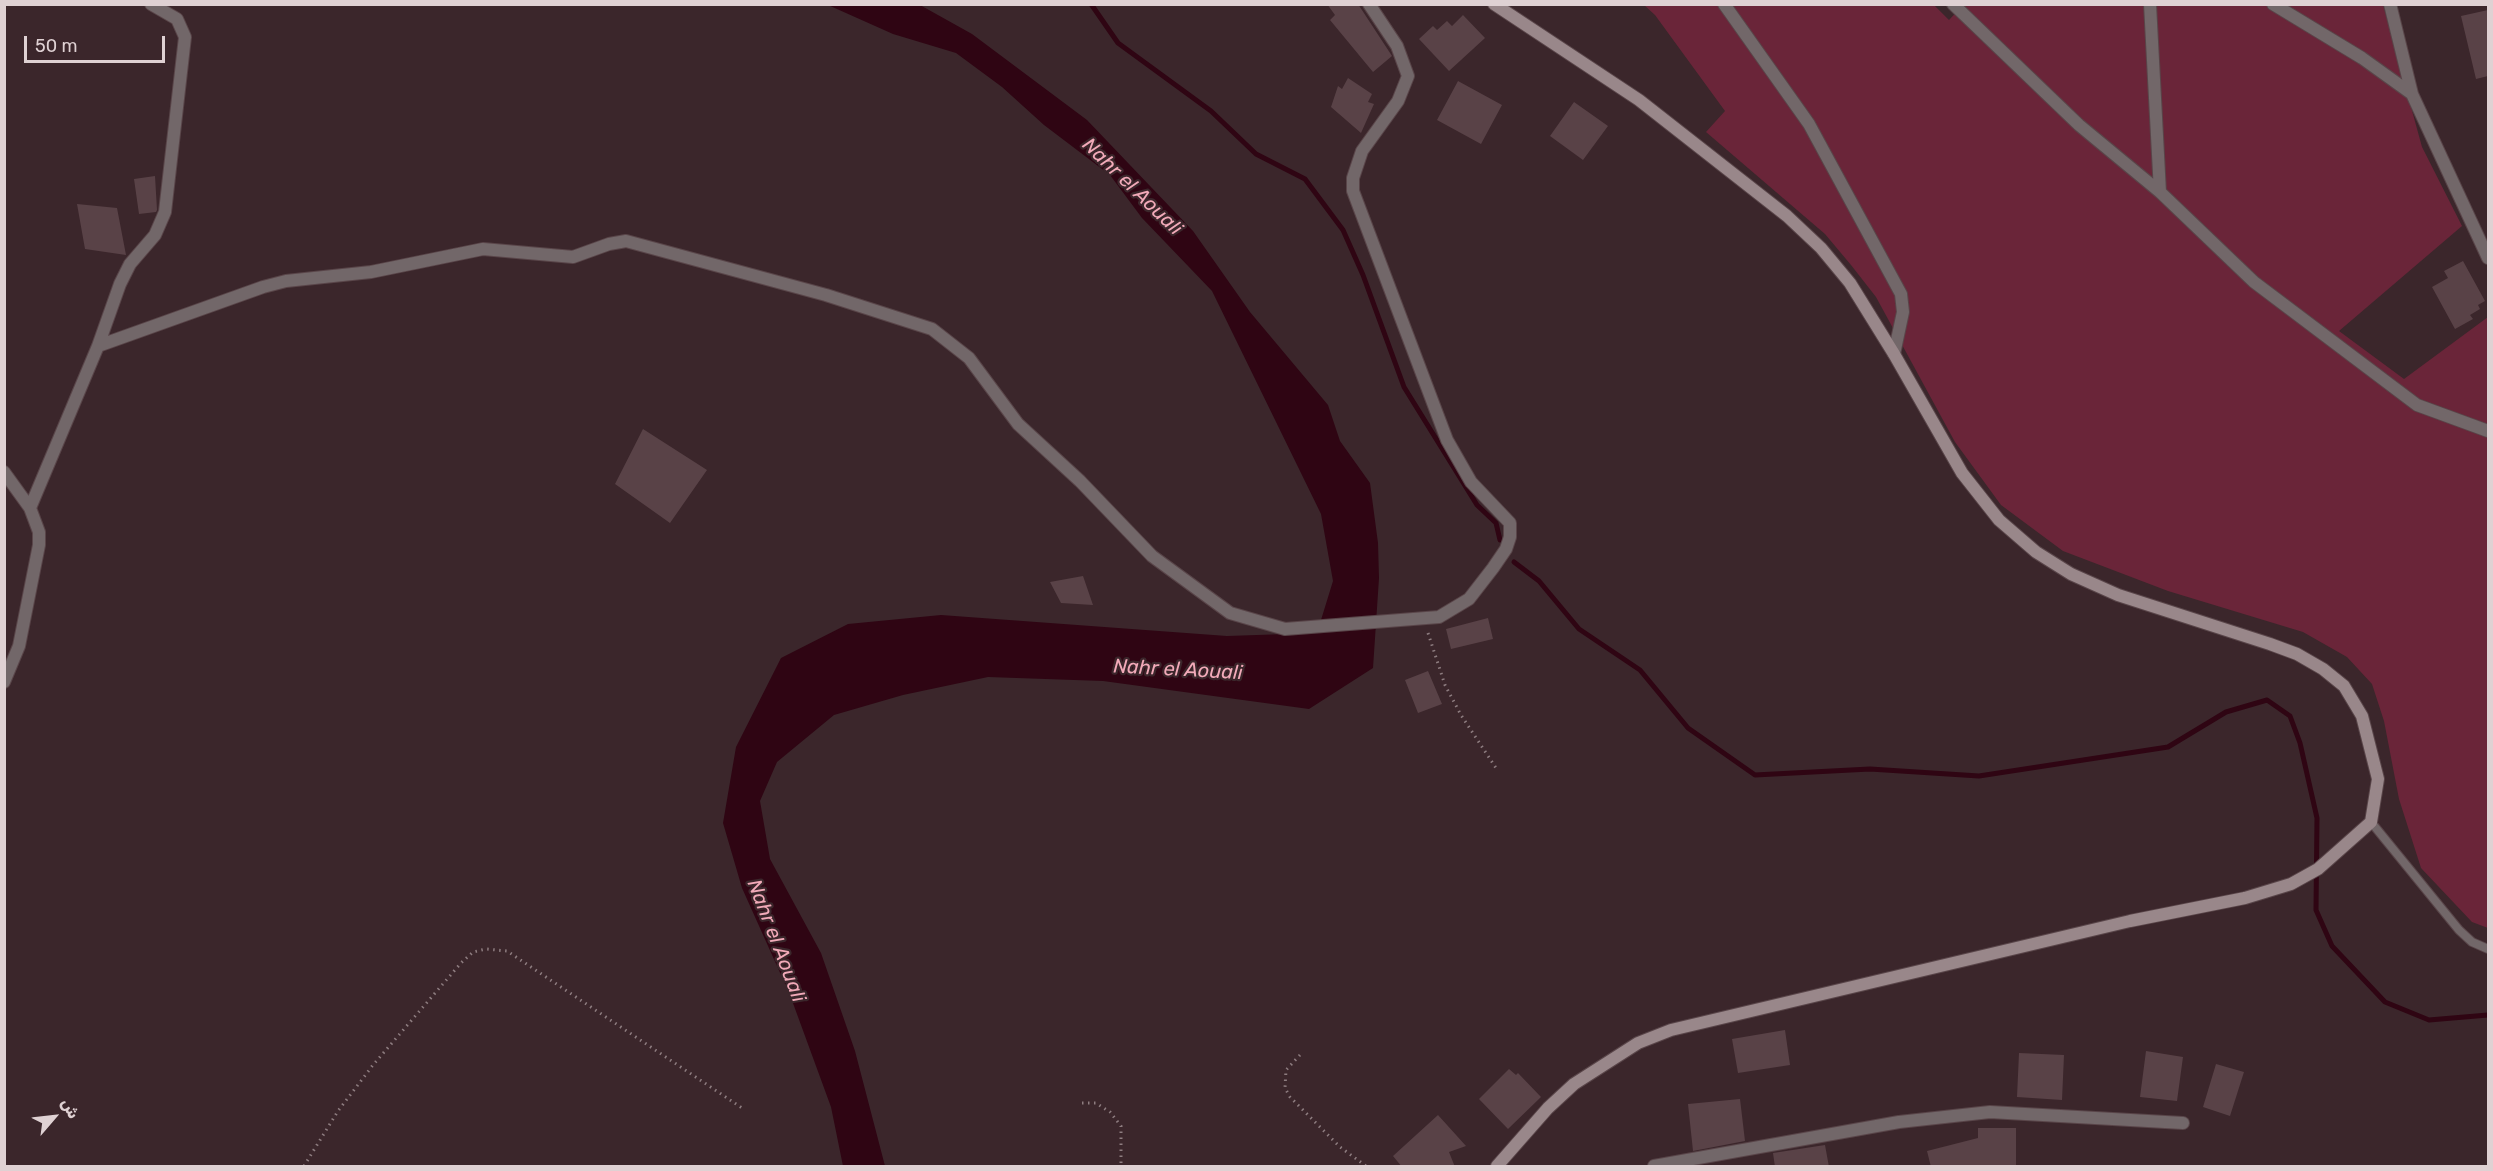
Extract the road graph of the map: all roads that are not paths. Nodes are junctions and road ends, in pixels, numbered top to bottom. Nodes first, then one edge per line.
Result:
1 (151, 4) edge
2 (1369, 4) edge
3 (1724, 4) edge
4 (1953, 4) edge
5 (2150, 4) edge
6 (2273, 4) edge
7 (2390, 4) edge
8 (1495, 5) edge
9 (2412, 94) junction
10 (2160, 192) junction
11 (2488, 258) edge
12 (98, 346) junction
13 (1894, 354) junction
14 (2488, 431) edge
15 (4, 472) edge
16 (30, 508) junction
17 (4, 682) edge
18 (2371, 822) junction
19 (2488, 949) edge
20 (2183, 1123) dead end
21 (1497, 1167) edge
22 (1654, 1167) edge

1 - 12 street
2 - 12 street
3 - 13 street
4 - 10 street
5 - 10 street
6 - 9 street
7 - 9 street
8 - 13 main road
9 - 11 street
10 - 14 street
12 - 16 street
13 - 18 main road
15 - 16 street
16 - 17 street
18 - 19 lane
18 - 21 main road
20 - 22 street

